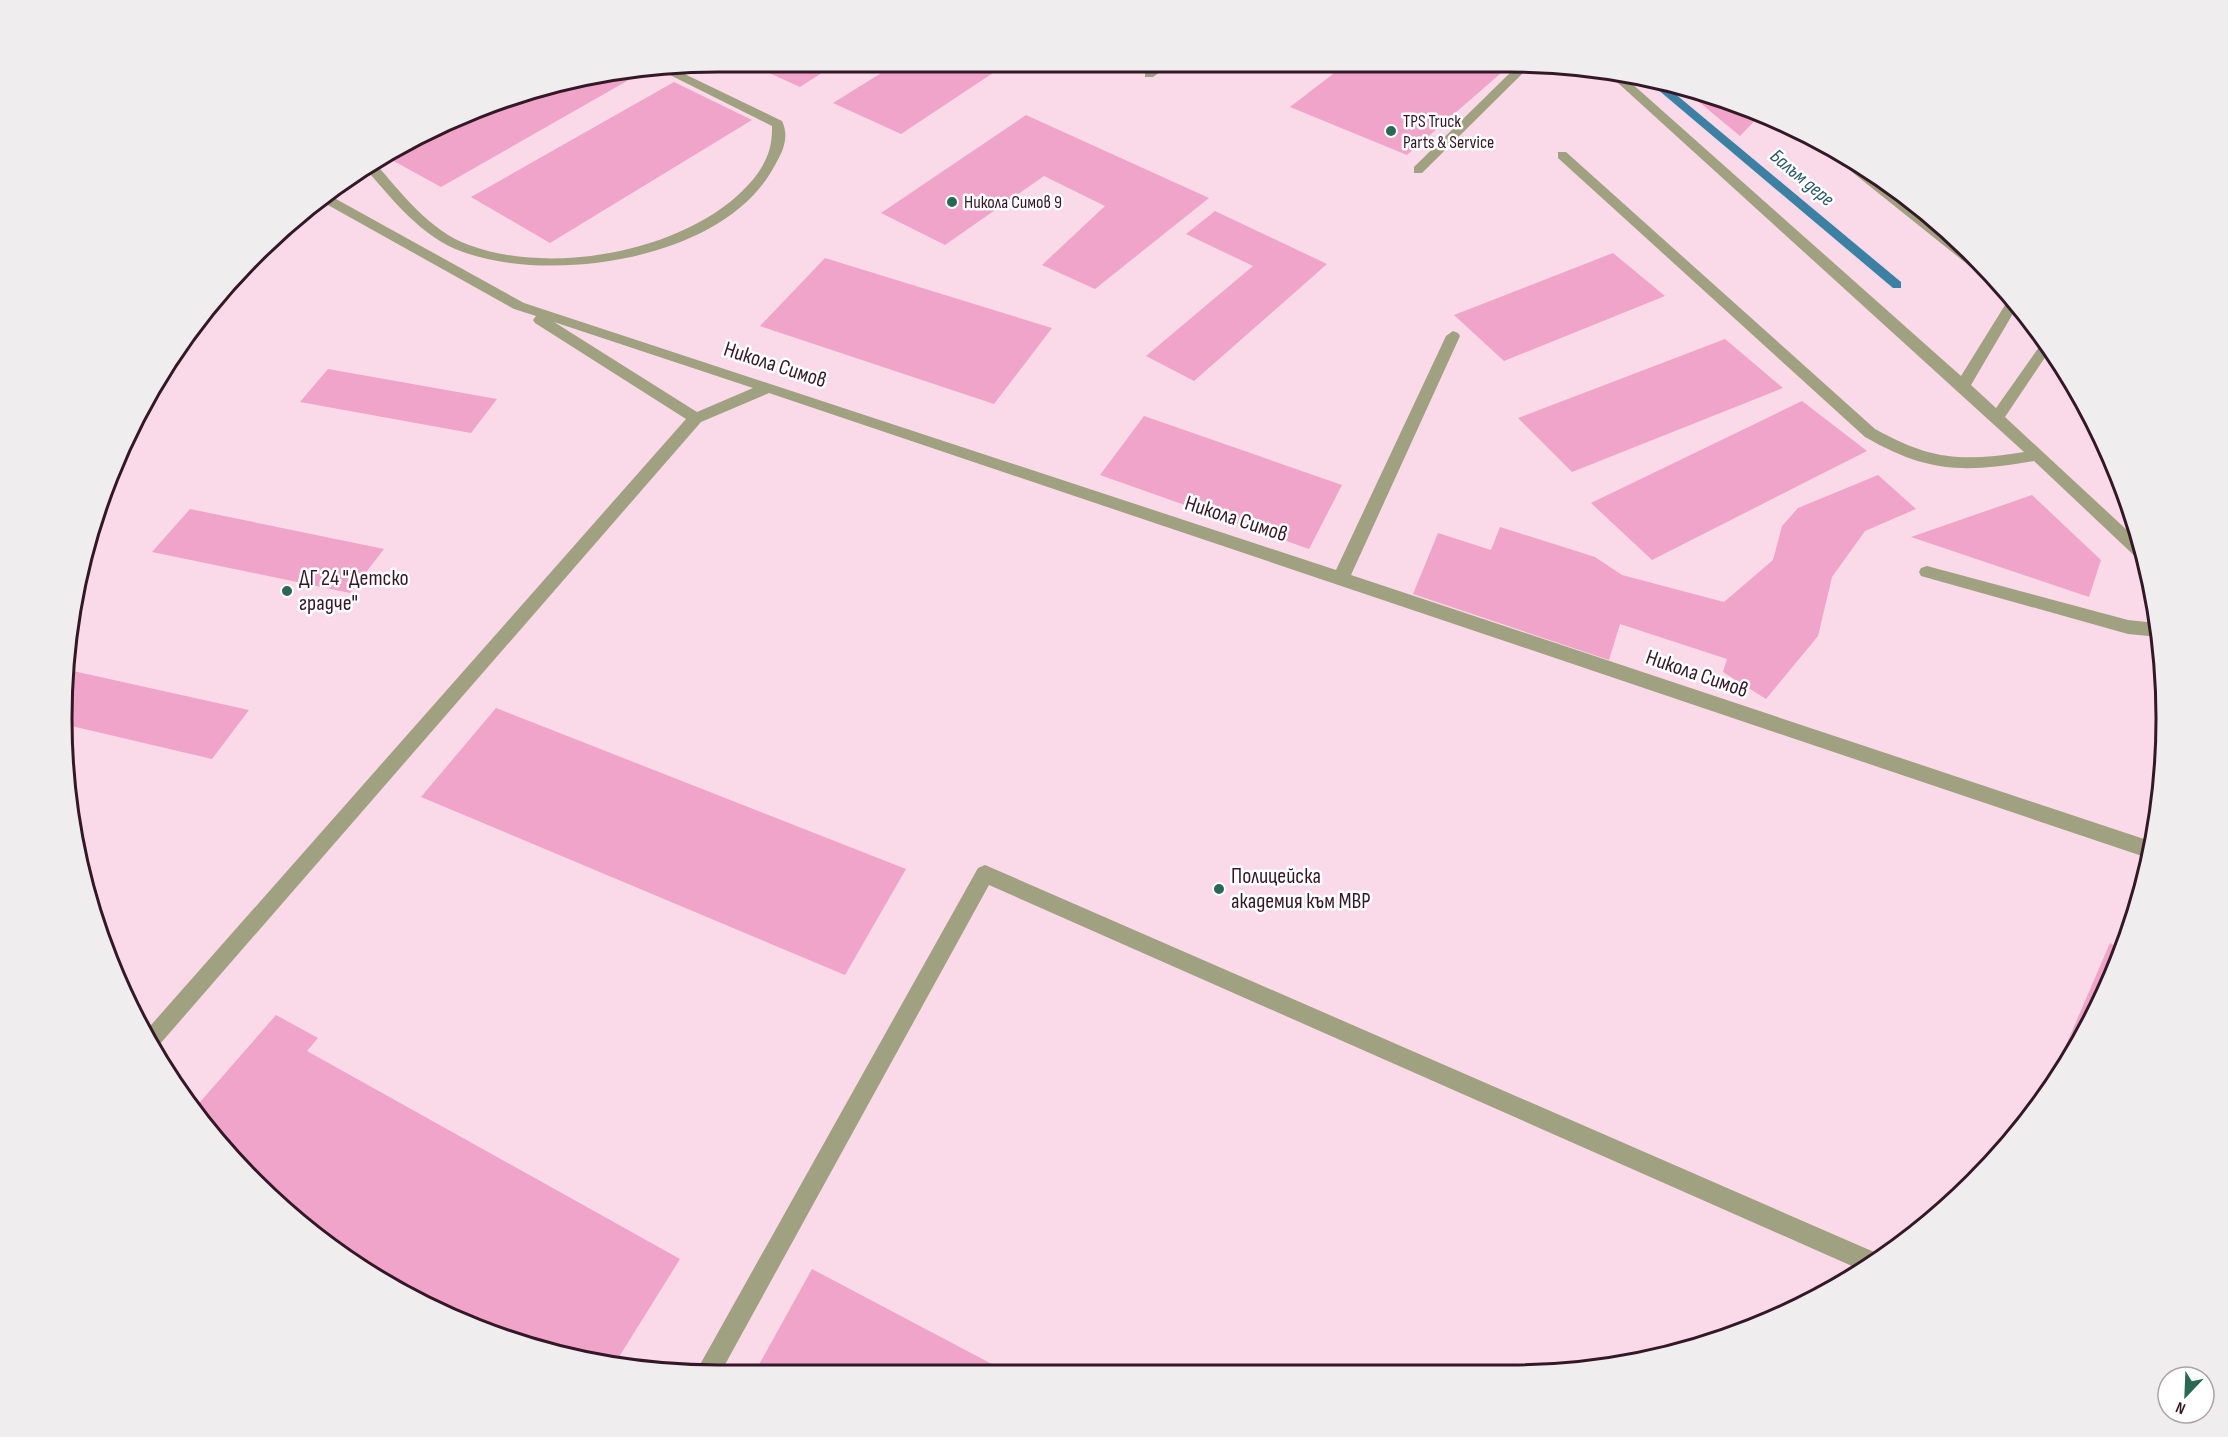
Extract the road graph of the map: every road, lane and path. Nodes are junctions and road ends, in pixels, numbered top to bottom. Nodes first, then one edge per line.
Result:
1 (1154, 72) edge
2 (1518, 72) edge
3 (673, 73) edge
4 (1149, 75) dead end
5 (1624, 82) edge
6 (1562, 155) dead end
7 (1418, 170) dead end
8 (375, 171) edge
9 (331, 202) edge
10 (1898, 202) edge
11 (1940, 235) edge
12 (519, 306) junction
13 (2009, 309) edge
14 (1453, 336) dead end
15 (2042, 352) edge
16 (1964, 386) junction
17 (770, 387) junction
18 (1997, 417) junction
19 (696, 418) junction
20 (2036, 455) junction
21 (2132, 544) edge
22 (1927, 572) dead end
23 (1341, 578) junction
24 (2149, 629) edge
25 (2143, 848) edge
26 (156, 1035) edge
27 (1864, 1259) edge
28 (712, 1365) edge

1 - 4 street
2 - 7 street
3 - 8 street
5 - 16 street
6 - 20 street
9 - 12 street, Никола Симов
10 - 11 street
12 - 17 street, Никола Симов
12 - 19 street
13 - 16 street
14 - 23 street
15 - 18 street
16 - 18 street
17 - 19 street
17 - 23 street, Никола Симов
18 - 20 street
19 - 26 street
20 - 21 street
22 - 24 street
23 - 25 street, Никола Симов
27 - 28 street

